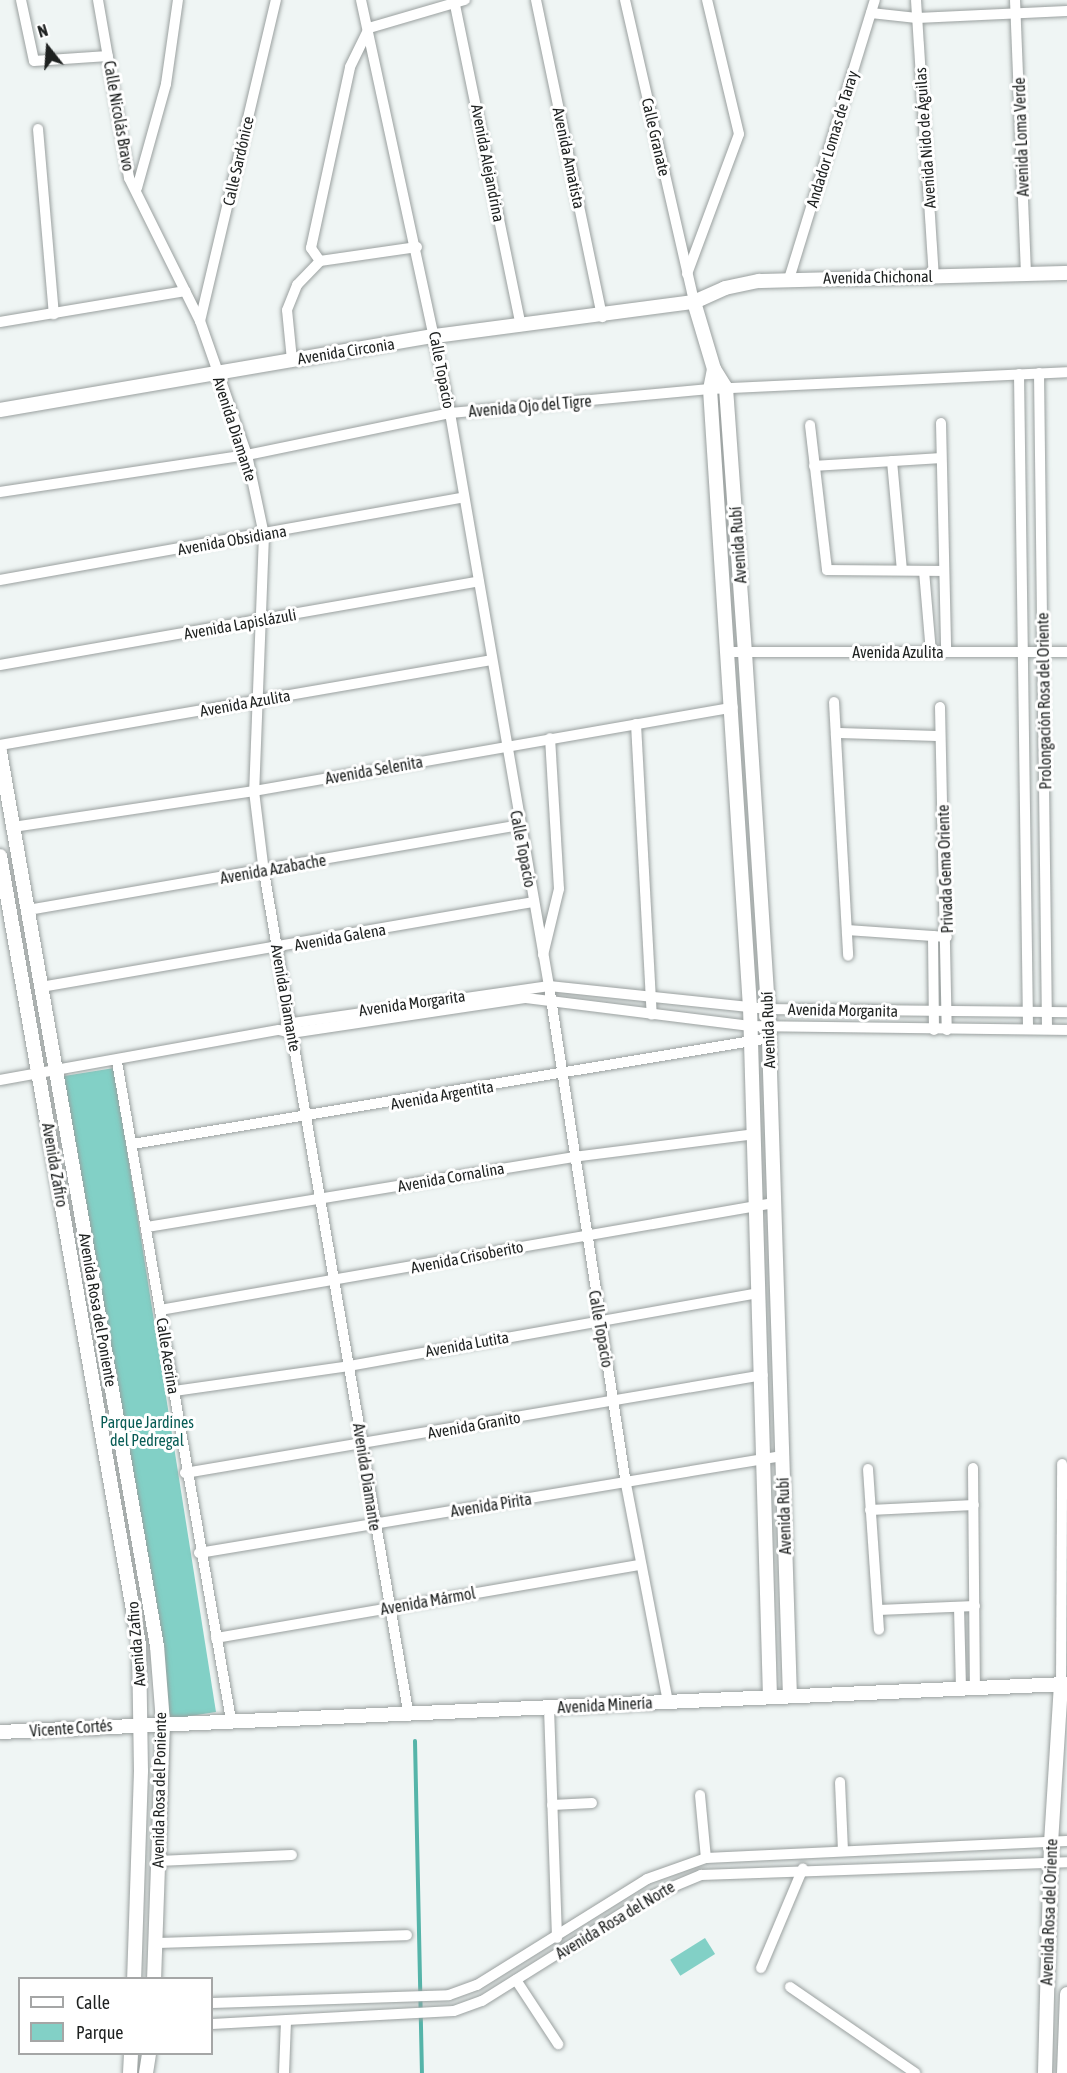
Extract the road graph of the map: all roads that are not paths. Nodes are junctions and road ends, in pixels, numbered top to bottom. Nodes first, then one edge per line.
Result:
1 (12, 0) edge
2 (21, 0) edge
3 (98, 0) edge
4 (178, 0) edge
5 (276, 0) edge
6 (361, 0) edge
7 (536, 0) edge
8 (625, 0) edge
9 (707, 0) edge
10 (875, 0) edge
11 (916, 0) edge
12 (1015, 0) edge
13 (458, 1) edge
14 (1067, 11) edge
15 (1016, 12) junction
16 (872, 13) junction
17 (917, 18) junction
18 (24, 21) junction
19 (369, 28) junction
20 (108, 56) junction
21 (38, 129) dead end
22 (136, 188) junction
23 (417, 247) junction
24 (320, 261) junction
25 (1067, 273) edge
26 (687, 274) junction
27 (1026, 274) junction
28 (934, 276) junction
29 (789, 279) junction
30 (185, 291) junction
31 (694, 302) junction
32 (54, 314) junction
33 (602, 317) junction
34 (200, 321) junction
35 (0, 322) edge
36 (521, 326) junction
37 (435, 336) junction
38 (292, 360) junction
39 (714, 369) junction
40 (1067, 372) edge
41 (1040, 373) junction
42 (217, 374) junction
43 (1019, 374) junction
44 (726, 388) junction
45 (710, 389) junction
46 (0, 410) edge
47 (450, 413) junction
48 (941, 423) dead end
49 (810, 425) dead end
50 (247, 455) junction
51 (941, 458) junction
52 (892, 461) junction
53 (814, 466) junction
54 (0, 492) edge
55 (464, 497) junction
56 (264, 535) junction
57 (902, 570) junction
58 (924, 571) junction
59 (944, 571) junction
60 (0, 580) edge
61 (479, 581) junction
62 (264, 621) junction
63 (730, 652) junction
64 (931, 652) junction
65 (945, 652) junction
66 (1023, 652) junction
67 (1043, 652) junction
68 (1067, 652) edge
69 (745, 653) junction
70 (490, 660) junction
71 (0, 665) edge
72 (258, 701) junction
73 (834, 702) dead end
74 (733, 707) junction
75 (940, 707) dead end
76 (636, 724) junction
77 (836, 733) junction
78 (940, 736) junction
79 (550, 738) junction
80 (0, 745) edge
81 (504, 746) junction
82 (0, 752) edge
83 (254, 792) junction
84 (518, 825) junction
85 (13, 827) junction
86 (1046, 834) junction
87 (1026, 835) junction
88 (758, 848) junction
89 (741, 849) junction
90 (0, 856) edge
91 (264, 872) junction
92 (533, 902) junction
93 (28, 910) junction
94 (847, 930) junction
95 (933, 936) junction
96 (947, 937) junction
97 (276, 948) junction
98 (543, 955) junction
99 (848, 956) dead end
100 (549, 986) junction
101 (40, 987) junction
102 (651, 996) junction
103 (551, 999) junction
104 (750, 1007) junction
105 (768, 1009) junction
106 (934, 1011) junction
107 (948, 1011) junction
108 (1029, 1011) junction
109 (1049, 1012) junction
110 (1067, 1012) edge
111 (652, 1015) junction
112 (750, 1026) junction
113 (290, 1027) junction
114 (1028, 1029) junction
115 (1047, 1029) junction
116 (934, 1030) junction
117 (947, 1030) junction
118 (1067, 1030) edge
119 (768, 1032) junction
120 (750, 1041) junction
121 (117, 1062) junction
122 (55, 1073) junction
123 (561, 1074) junction
124 (39, 1076) junction
125 (0, 1080) edge
126 (308, 1119) junction
127 (755, 1134) junction
128 (133, 1144) junction
129 (573, 1157) junction
130 (76, 1190) junction
131 (60, 1193) junction
132 (320, 1200) junction
133 (774, 1203) junction
134 (758, 1205) junction
135 (147, 1227) junction
136 (585, 1235) junction
137 (333, 1281) junction
138 (759, 1293) junction
139 (160, 1310) junction
140 (600, 1320) junction
141 (349, 1366) junction
142 (763, 1375) junction
143 (110, 1379) junction
144 (94, 1382) junction
145 (174, 1391) junction
146 (614, 1400) junction
147 (362, 1445) junction
148 (782, 1456) junction
149 (766, 1458) junction
150 (1062, 1464) dead end
151 (973, 1468) dead end
152 (868, 1469) dead end
153 (185, 1473) junction
154 (626, 1484) junction
155 (974, 1505) junction
156 (870, 1510) junction
157 (374, 1523) junction
158 (199, 1553) junction
159 (640, 1565) junction
160 (1065, 1567) edge
161 (1065, 1584) edge
162 (958, 1606) junction
163 (975, 1606) junction
164 (390, 1608) junction
165 (878, 1610) junction
166 (879, 1630) dead end
167 (216, 1638) junction
168 (1064, 1684) edge
169 (968, 1689) junction
170 (770, 1696) junction
171 (790, 1696) junction
172 (668, 1702) junction
173 (549, 1708) junction
174 (408, 1711) junction
175 (231, 1720) junction
176 (142, 1723) junction
177 (162, 1723) junction
178 (0, 1732) edge
179 (840, 1782) dead end
180 (700, 1795) dead end
181 (592, 1803) dead end
182 (552, 1805) junction
183 (1067, 1841) edge
184 (1051, 1843) junction
185 (843, 1851) junction
186 (292, 1855) dead end
187 (706, 1858) junction
188 (158, 1861) junction
189 (1067, 1862) edge
190 (1050, 1863) junction
191 (803, 1868) junction
192 (557, 1934) junction
193 (407, 1935) dead end
194 (155, 1943) junction
195 (558, 1953) junction
196 (761, 1968) dead end
197 (134, 1977) edge
198 (154, 1977) edge
199 (516, 1980) junction
200 (790, 1987) dead end
201 (1067, 1994) edge
202 (213, 2003) edge
203 (286, 2022) junction
204 (213, 2024) edge
205 (558, 2044) dead end
206 (131, 2055) edge
207 (149, 2055) edge
208 (908, 2071) edge
209 (130, 2073) edge
210 (146, 2073) edge
211 (284, 2073) edge
212 (1045, 2073) edge
213 (1064, 2073) edge

1 - 18 street
2 - 18 street
3 - 20 street, Calle Nicolás Bravo
4 - 22 street
5 - 34 street, Calle Sardónice
6 - 19 street, Calle Topacio
7 - 33 street, Avenida Amatista
8 - 26 street, Calle Granate
9 - 26 street
10 - 16 street, Andador Lomas de Taray
11 - 17 street, Avenida Nido de Águilas
12 - 15 street, Avenida Loma Verde
13 - 19 street
13 - 36 street, Avenida Alejandrina
14 - 15 street
15 - 17 street
15 - 27 street, Avenida Loma Verde
16 - 17 street
16 - 29 street, Andador Lomas de Taray
17 - 28 street, Avenida Nido de Águilas
18 - 20 street
19 - 23 street, Calle Topacio
19 - 24 street
20 - 22 street, Calle Nicolás Bravo
21 - 32 street
22 - 30 street, Calle Nicolás Bravo
23 - 24 street
23 - 37 street, Calle Topacio
24 - 38 street
25 - 27 street, Avenida Chichonal
26 - 31 street, Avenida Rubí
27 - 28 street, Avenida Chichonal
28 - 29 street, Avenida Chichonal
29 - 31 street, Avenida Chichonal
30 - 32 street
30 - 34 street, Avenida Diamante
31 - 33 street, Avenida Circonia
31 - 39 street, Avenida Rubí
32 - 35 street
33 - 36 street, Avenida Circonia
34 - 42 street, Avenida Diamante
36 - 37 street, Avenida Circonia
37 - 38 street, Avenida Circonia
37 - 47 street, Calle Topacio
38 - 42 street, Avenida Circonia
39 - 44 street, Avenida Rubí
39 - 45 street, Avenida Rubí
40 - 41 street, Avenida Ojo del Tigre
41 - 43 street, Avenida Ojo del Tigre
41 - 67 street, Prolongación Rosa del Oriente
42 - 46 street, Avenida Circonia
42 - 50 street, Avenida Diamante
43 - 44 street, Avenida Ojo del Tigre
43 - 66 street, Prolongación Rosa del Oriente
44 - 45 street, Avenida Ojo del Tigre
44 - 69 street, Avenida Rubí
45 - 47 street, Avenida Ojo del Tigre
45 - 63 street, Avenida Rubí
47 - 50 street, Avenida Ojo del Tigre
47 - 55 street, Calle Topacio
48 - 51 street
49 - 53 street
50 - 54 street, Avenida Ojo del Tigre
50 - 56 street, Avenida Diamante
51 - 52 street
51 - 59 street
52 - 53 street
52 - 57 street
53 - 57 street
55 - 56 street, Avenida Obsidiana
55 - 61 street, Calle Topacio
56 - 60 street, Avenida Obsidiana
56 - 62 street, Avenida Diamante
57 - 58 street
58 - 59 street
58 - 64 street
59 - 65 street
61 - 62 street, Avenida Lapislázuli
61 - 70 street, Calle Topacio
62 - 71 street, Avenida Lapislázuli
62 - 72 street, Avenida Diamante
63 - 69 street, Avenida Azulita
63 - 74 street, Avenida Rubí
64 - 65 street, Avenida Azulita
64 - 69 street, Avenida Azulita
65 - 66 street, Avenida Azulita
66 - 67 street, Avenida Azulita
66 - 87 street, Prolongación Rosa del Oriente
67 - 68 street, Avenida Azulita
67 - 86 street, Prolongación Rosa del Oriente
69 - 88 street, Avenida Rubí
70 - 72 street, Avenida Azulita
70 - 81 street, Calle Topacio
72 - 80 street, Avenida Azulita
72 - 83 street, Avenida Diamante
73 - 77 street
74 - 76 street, Avenida Selenita
74 - 89 street, Avenida Rubí
75 - 78 street, Privada Gema Oriente
76 - 79 street, Avenida Selenita
76 - 102 street
77 - 78 street
77 - 94 street
78 - 96 street, Privada Gema Oriente
79 - 81 street, Avenida Selenita
79 - 98 street
81 - 83 street, Avenida Selenita
81 - 84 street, Calle Topacio
82 - 85 street, Avenida Rosa del Poniente
83 - 85 street, Avenida Selenita
83 - 91 street, Avenida Diamante
84 - 91 street, Avenida Azabache
84 - 92 street, Calle Topacio
85 - 93 street, Avenida Rosa del Poniente
86 - 87 street
86 - 109 street, Prolongación Rosa del Oriente
87 - 108 street, Prolongación Rosa del Oriente
88 - 89 street
88 - 105 street, Avenida Rubí
89 - 104 street, Avenida Rubí
90 - 124 street, Avenida Zafiro
91 - 93 street, Avenida Azabache
91 - 97 street, Avenida Diamante
92 - 97 street, Avenida Galena
92 - 98 street, Calle Topacio
93 - 101 street, Avenida Rosa del Poniente
94 - 95 street
94 - 99 street
95 - 96 street
95 - 106 street, Privada Gema Oriente
96 - 107 street, Privada Gema Oriente
97 - 101 street, Avenida Galena
97 - 113 street, Avenida Diamante
98 - 100 street, Calle Topacio
100 - 102 street, Avenida Morganita
100 - 103 street, Calle Topacio
100 - 113 street, Avenida Morgarita
101 - 122 street, Avenida Rosa del Poniente
102 - 104 street, Avenida Morganita
102 - 111 street
103 - 111 street, Avenida Morganita
103 - 113 street, Avenida Morgarita
103 - 123 street, Calle Topacio
104 - 105 street, Avenida Morganita
104 - 112 street, Avenida Rubí
105 - 106 street, Avenida Morganita
105 - 119 street, Avenida Rubí
106 - 107 street, Avenida Morganita
106 - 116 street, Privada Gema Oriente
107 - 108 street, Avenida Morganita
107 - 117 street, Privada Gema Oriente
108 - 109 street, Avenida Morganita
108 - 114 street, Prolongación Rosa del Oriente
109 - 110 street, Avenida Morganita
109 - 115 street, Prolongación Rosa del Oriente
111 - 112 street, Avenida Morganita
112 - 119 street, Avenida Morganita
112 - 120 street, Avenida Rubí
113 - 121 street, Avenida Morgarita
113 - 126 street, Avenida Diamante
114 - 115 street, Avenida Morganita
114 - 117 street, Avenida Morganita
115 - 118 street, Avenida Morganita
116 - 117 street, Avenida Morganita
116 - 119 street, Avenida Morganita
119 - 120 street, Avenida Argentita
119 - 133 street, Avenida Rubí
120 - 123 street, Avenida Argentita
120 - 127 street, Avenida Rubí
121 - 122 street, Avenida Morgarita
121 - 128 street, Calle Acerina
122 - 124 street, Avenida Morgarita
122 - 130 street, Avenida Rosa del Poniente
123 - 126 street, Avenida Argentita
123 - 129 street, Calle Topacio
124 - 125 street, Avenida Morgarita
124 - 131 street, Avenida Zafiro
126 - 128 street, Avenida Argentita
126 - 132 street, Avenida Diamante
127 - 129 street, Avenida Cornalina
127 - 134 street, Avenida Rubí
128 - 135 street, Calle Acerina
129 - 132 street, Avenida Cornalina
129 - 136 street, Calle Topacio
130 - 131 street
130 - 143 street, Avenida Rosa del Poniente
131 - 144 street, Avenida Zafiro
132 - 135 street, Avenida Cornalina
132 - 137 street, Avenida Diamante
133 - 134 street, Avenida Crisoberito
133 - 148 street, Avenida Rubí
134 - 136 street, Avenida Crisoberito
134 - 138 street, Avenida Rubí
135 - 139 street, Calle Acerina
136 - 137 street, Avenida Crisoberito
136 - 140 street, Calle Topacio
137 - 139 street, Avenida Crisoberito
137 - 141 street, Avenida Diamante
138 - 140 street, Avenida Lutita
138 - 142 street, Avenida Rubí
139 - 145 street, Calle Acerina
140 - 141 street, Avenida Lutita
140 - 146 street, Calle Topacio
141 - 145 street, Avenida Lutita
141 - 147 street, Avenida Diamante
142 - 146 street, Avenida Granito
142 - 149 street, Avenida Rubí
143 - 144 street
143 - 177 street, Avenida Rosa del Poniente
144 - 176 street, Avenida Zafiro
145 - 153 street, Calle Acerina
146 - 147 street, Avenida Granito
146 - 154 street, Calle Topacio
147 - 153 street, Avenida Granito
147 - 157 street, Avenida Diamante
148 - 149 street, Avenida Pirita
148 - 171 street, Avenida Rubí
149 - 154 street, Avenida Pirita
149 - 170 street, Avenida Rubí
150 - 160 street, Avenida Rosa del Oriente
151 - 155 street
152 - 156 street
153 - 158 street, Calle Acerina
154 - 157 street, Avenida Pirita
154 - 159 street, Calle Topacio
155 - 156 street
155 - 163 street
156 - 165 street
157 - 158 street, Avenida Pirita
157 - 164 street, Avenida Diamante
158 - 167 street, Calle Acerina
159 - 164 street, Avenida Mármol
159 - 172 street, Calle Topacio
160 - 161 street, Avenida Rosa del Oriente
161 - 168 street, Avenida Rosa del Oriente
162 - 163 street
162 - 165 street
162 - 169 street
163 - 169 street
164 - 167 street, Avenida Mármol
164 - 174 street, Avenida Diamante
165 - 166 street
167 - 175 street, Calle Acerina
168 - 169 street, Avenida Minería
168 - 184 street, Avenida Rosa del Oriente
169 - 171 street, Avenida Minería
170 - 171 street, Avenida Minería
170 - 172 street, Avenida Minería
172 - 173 street, Avenida Minería
173 - 174 street, Avenida Minería
173 - 182 street
174 - 175 street, Avenida Minería
175 - 177 street, Avenida Minería
176 - 177 street, Avenida Minería
176 - 178 street, Vicente Cortés
176 - 197 street, Avenida Rosa del Poniente
177 - 188 street, Avenida Rosa del Poniente
179 - 185 street
180 - 187 street
181 - 182 street
182 - 192 street
183 - 184 street, Avenida Rosa del Norte
184 - 185 street, Avenida Rosa del Norte
184 - 190 street, Avenida Rosa del Oriente
185 - 187 street, Avenida Rosa del Norte
186 - 188 street
187 - 192 street, Avenida Rosa del Norte
188 - 194 street, Avenida Rosa del Poniente
189 - 190 street, Avenida Rosa del Norte
190 - 191 street, Avenida Rosa del Norte
190 - 212 street, Avenida Rosa del Oriente
191 - 195 street, Avenida Rosa del Norte
191 - 196 street
192 - 195 street
192 - 202 street, Avenida Rosa del Norte
193 - 194 street
194 - 198 street, Avenida Rosa del Poniente
195 - 199 street, Avenida Rosa del Norte
199 - 203 street, Avenida Rosa del Norte
199 - 205 street
200 - 208 street
201 - 213 street, Avenida Rosa del Oriente
203 - 204 street, Avenida Rosa del Norte
203 - 211 street
206 - 209 street
207 - 210 street

